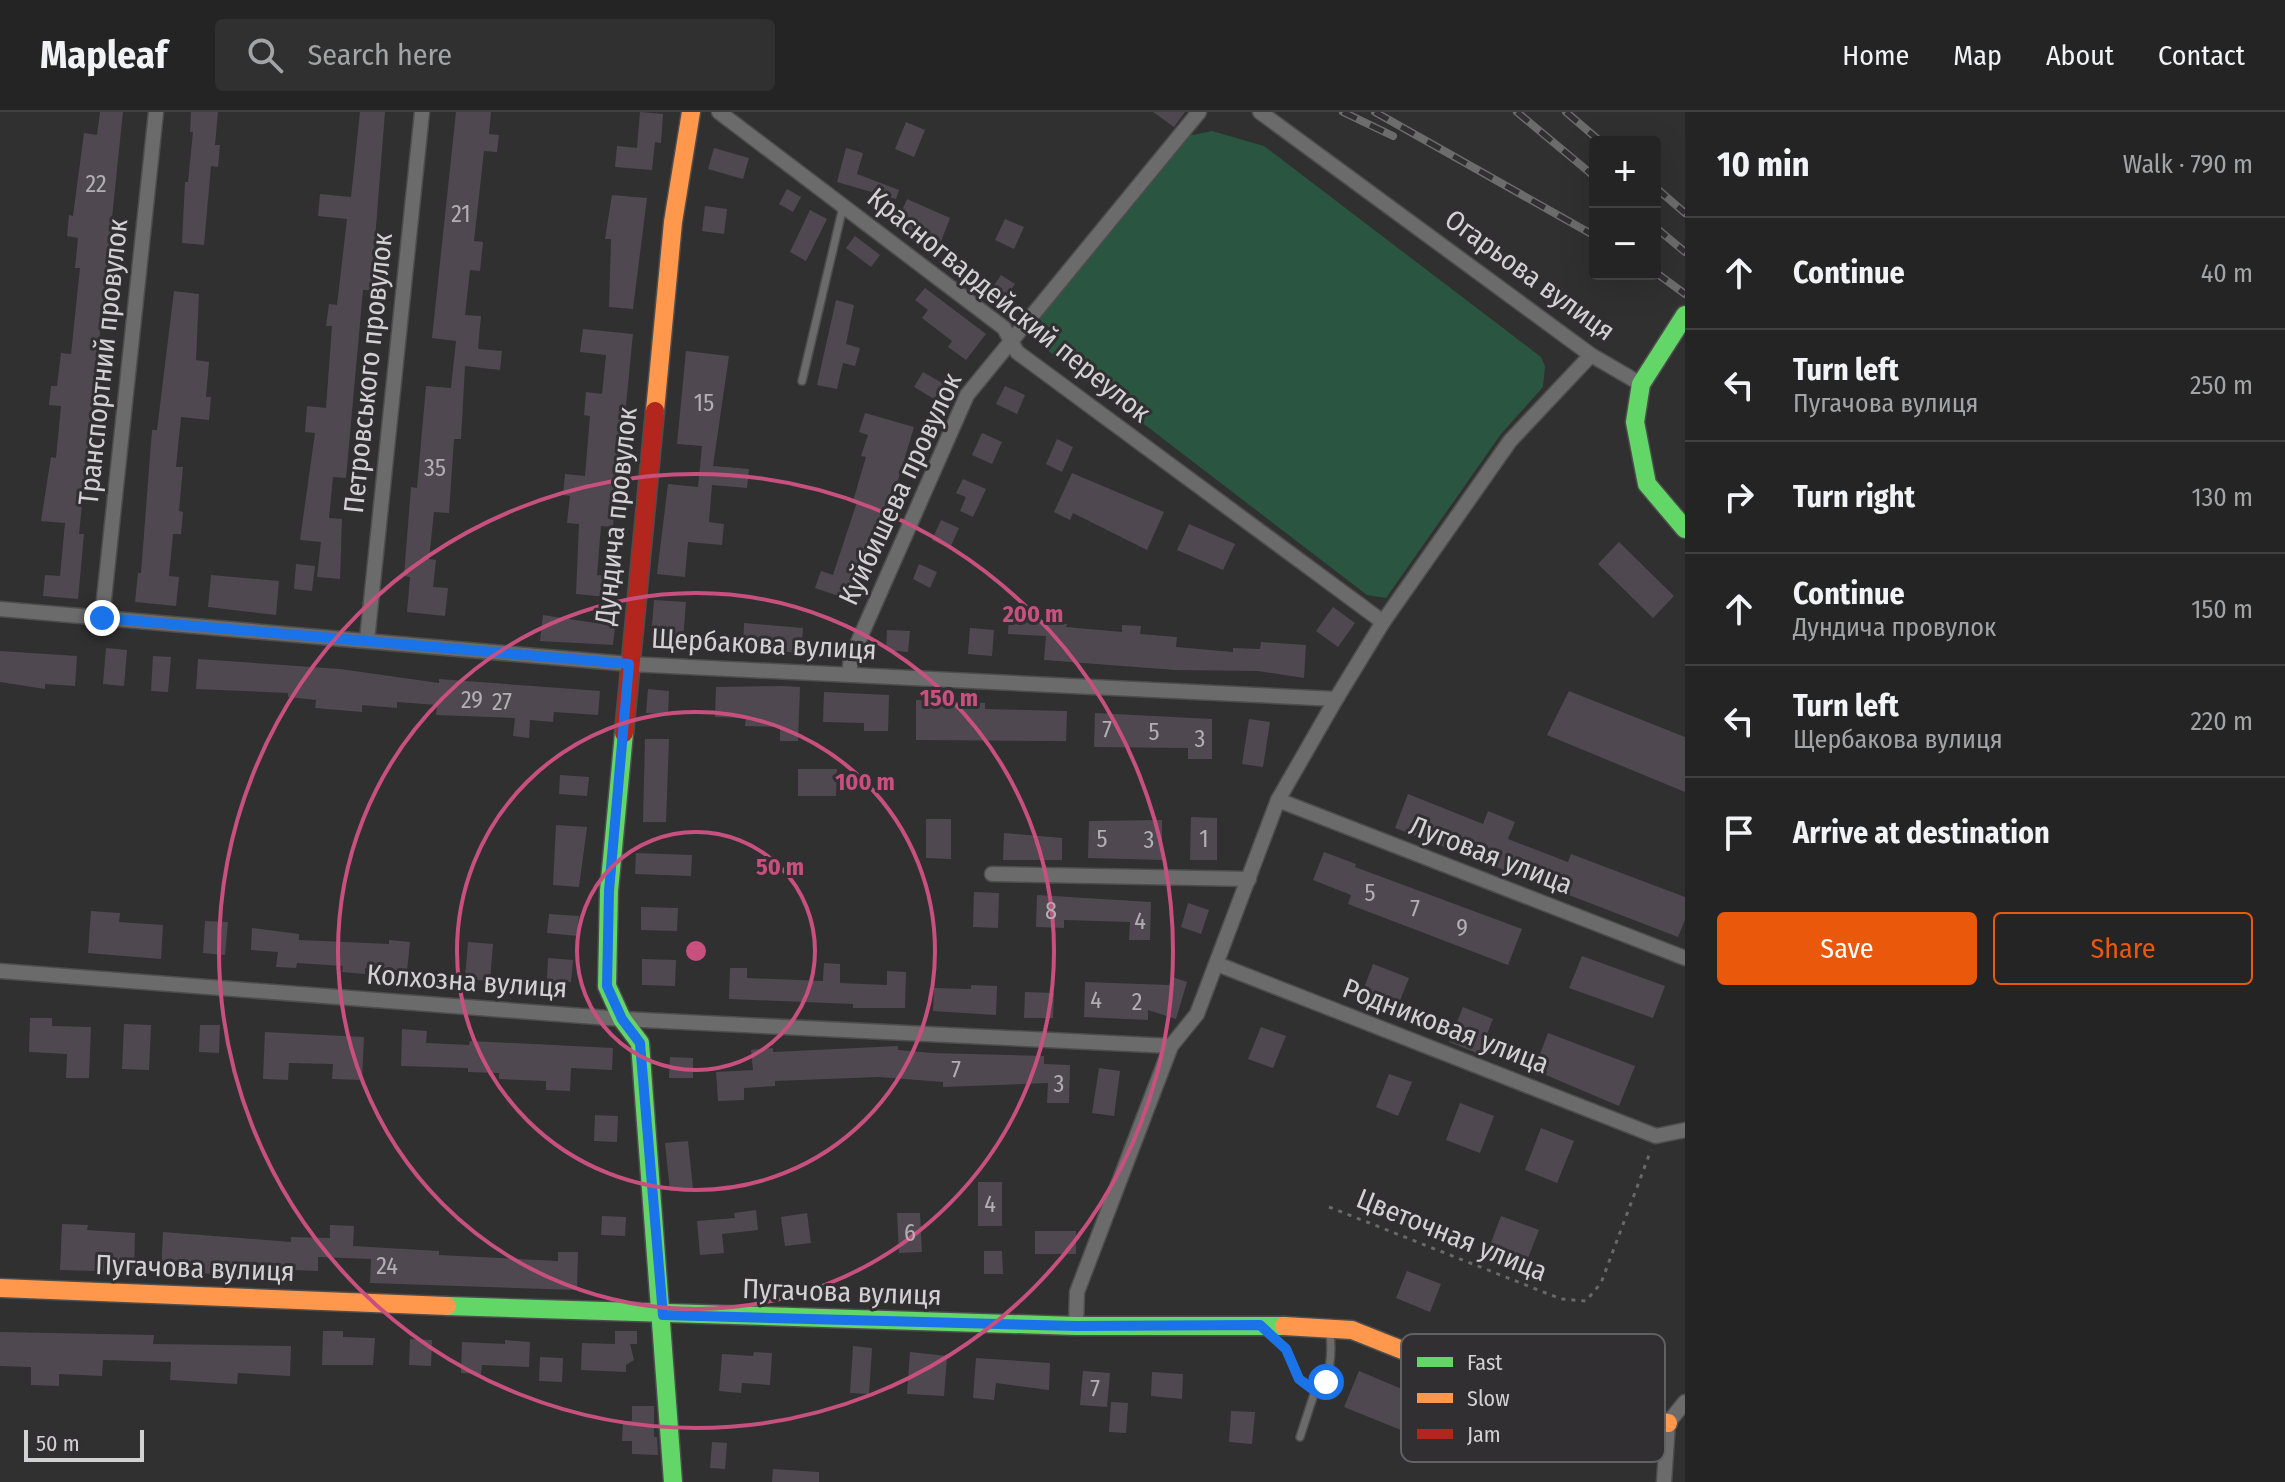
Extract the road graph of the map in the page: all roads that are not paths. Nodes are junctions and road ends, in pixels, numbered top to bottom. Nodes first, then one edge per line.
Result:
1 (156, 112) edge
2 (422, 112) edge
3 (691, 112) edge
4 (719, 112) edge
5 (1199, 112) edge
6 (1260, 112) edge
7 (844, 205) junction
8 (1685, 315) edge
9 (1009, 338) junction
10 (1591, 355) junction
11 (802, 381) dead end
12 (1641, 384) junction
13 (1685, 529) edge
14 (0, 609) edge
15 (102, 618) junction
16 (1383, 622) junction
17 (367, 640) junction
18 (629, 664) junction
19 (849, 674) junction
20 (1336, 699) junction
21 (1278, 800) junction
22 (992, 874) dead end
23 (1249, 879) junction
24 (1685, 958) edge
25 (1217, 964) junction
26 (0, 971) edge
27 (622, 1019) junction
28 (1171, 1046) junction
29 (1685, 1130) edge
30 (0, 1288) edge
31 (663, 1315) junction
32 (1260, 1325) junction
33 (1076, 1326) junction
34 (1330, 1329) junction
35 (1401, 1349) edge
36 (1315, 1391) junction
37 (1685, 1402) edge
38 (1665, 1423) edge
39 (1668, 1423) junction
40 (1300, 1437) dead end
41 (673, 1482) edge
42 (1664, 1482) edge

1 - 15 street, Транспортний провулок
2 - 17 street, Петровського провулок
3 - 18 street, Дундича провулок
4 - 7 street, Красногвардейский переулок
5 - 9 street, Куйбишева провулок
6 - 10 street, Огарьова вулиця
7 - 9 street, Красногвардейский переулок
7 - 11 lane
8 - 12 street
9 - 16 street, Красногвардейский переулок
9 - 19 street, Куйбишева провулок
10 - 12 street, Огарьова вулиця
10 - 16 street
12 - 13 street
14 - 15 street, Щербакова вулиця
15 - 17 street, Щербакова вулиця
16 - 20 street
17 - 18 street, Щербакова вулиця
18 - 19 street, Щербакова вулиця
18 - 27 street, Дундича провулок
19 - 20 street, Щербакова вулиця
20 - 21 street
21 - 23 street
21 - 24 street, Луговая улица
22 - 23 street
23 - 25 street
25 - 28 street
25 - 29 street, Родниковая улица
26 - 27 street, Колхозна вулиця
27 - 28 street, Колхозна вулиця
27 - 31 street, Дундича провулок
28 - 33 street
30 - 31 street, Пугачова вулиця
31 - 33 street, Пугачова вулиця
31 - 41 street, Дундича провулок
32 - 33 street, Пугачова вулиця
32 - 34 street, Пугачова вулиця
32 - 36 lane
34 - 35 street, Пугачова вулиця
34 - 36 lane
36 - 40 lane
37 - 39 street
38 - 39 street, Пугачова вулиця
39 - 42 street

